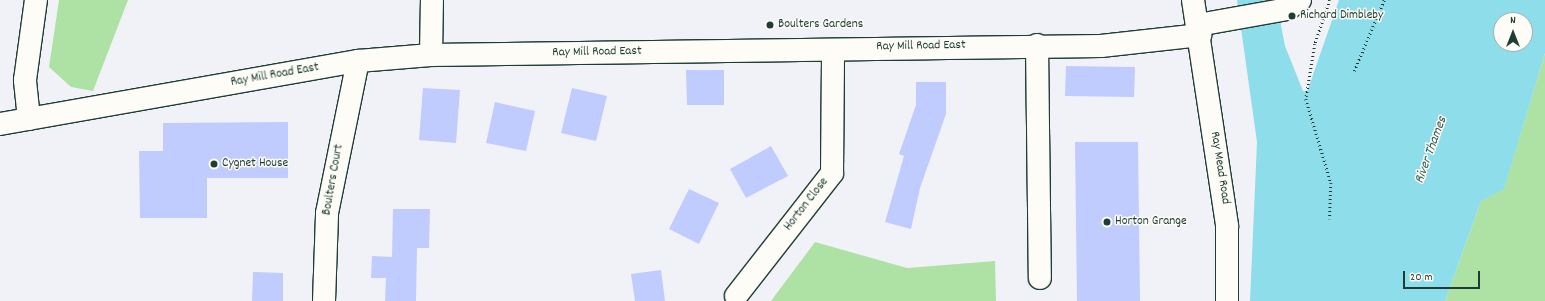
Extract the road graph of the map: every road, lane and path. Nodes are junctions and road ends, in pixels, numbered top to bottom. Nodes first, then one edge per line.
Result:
1 (36, 0) edge
2 (432, 0) edge
3 (1193, 0) edge
4 (1330, 0) edge
5 (1384, 0) edge
6 (1294, 5) edge
7 (1206, 27) junction
8 (1036, 45) junction
9 (833, 50) junction
10 (432, 55) junction
11 (358, 61) junction
12 (1354, 71) dead end
13 (29, 119) junction
14 (0, 124) edge
15 (1330, 219) dead end
16 (1040, 278) dead end
17 (736, 296) dead end
18 (324, 301) edge
19 (1227, 301) edge

1 - 13 street
2 - 10 street
3 - 7 street, Ray Mead Road
4 - 15 path
5 - 12 path
6 - 7 street, Ray Mill Road East
7 - 8 street, Ray Mill Road East
7 - 19 street, Ray Mead Road
8 - 9 street, Ray Mill Road East
8 - 16 street
9 - 10 street, Ray Mill Road East
9 - 17 street, Horton Close
10 - 11 street, Ray Mill Road East
11 - 13 street, Ray Mill Road East
11 - 18 street, Boulters Court
13 - 14 street, Ray Mill Road East

